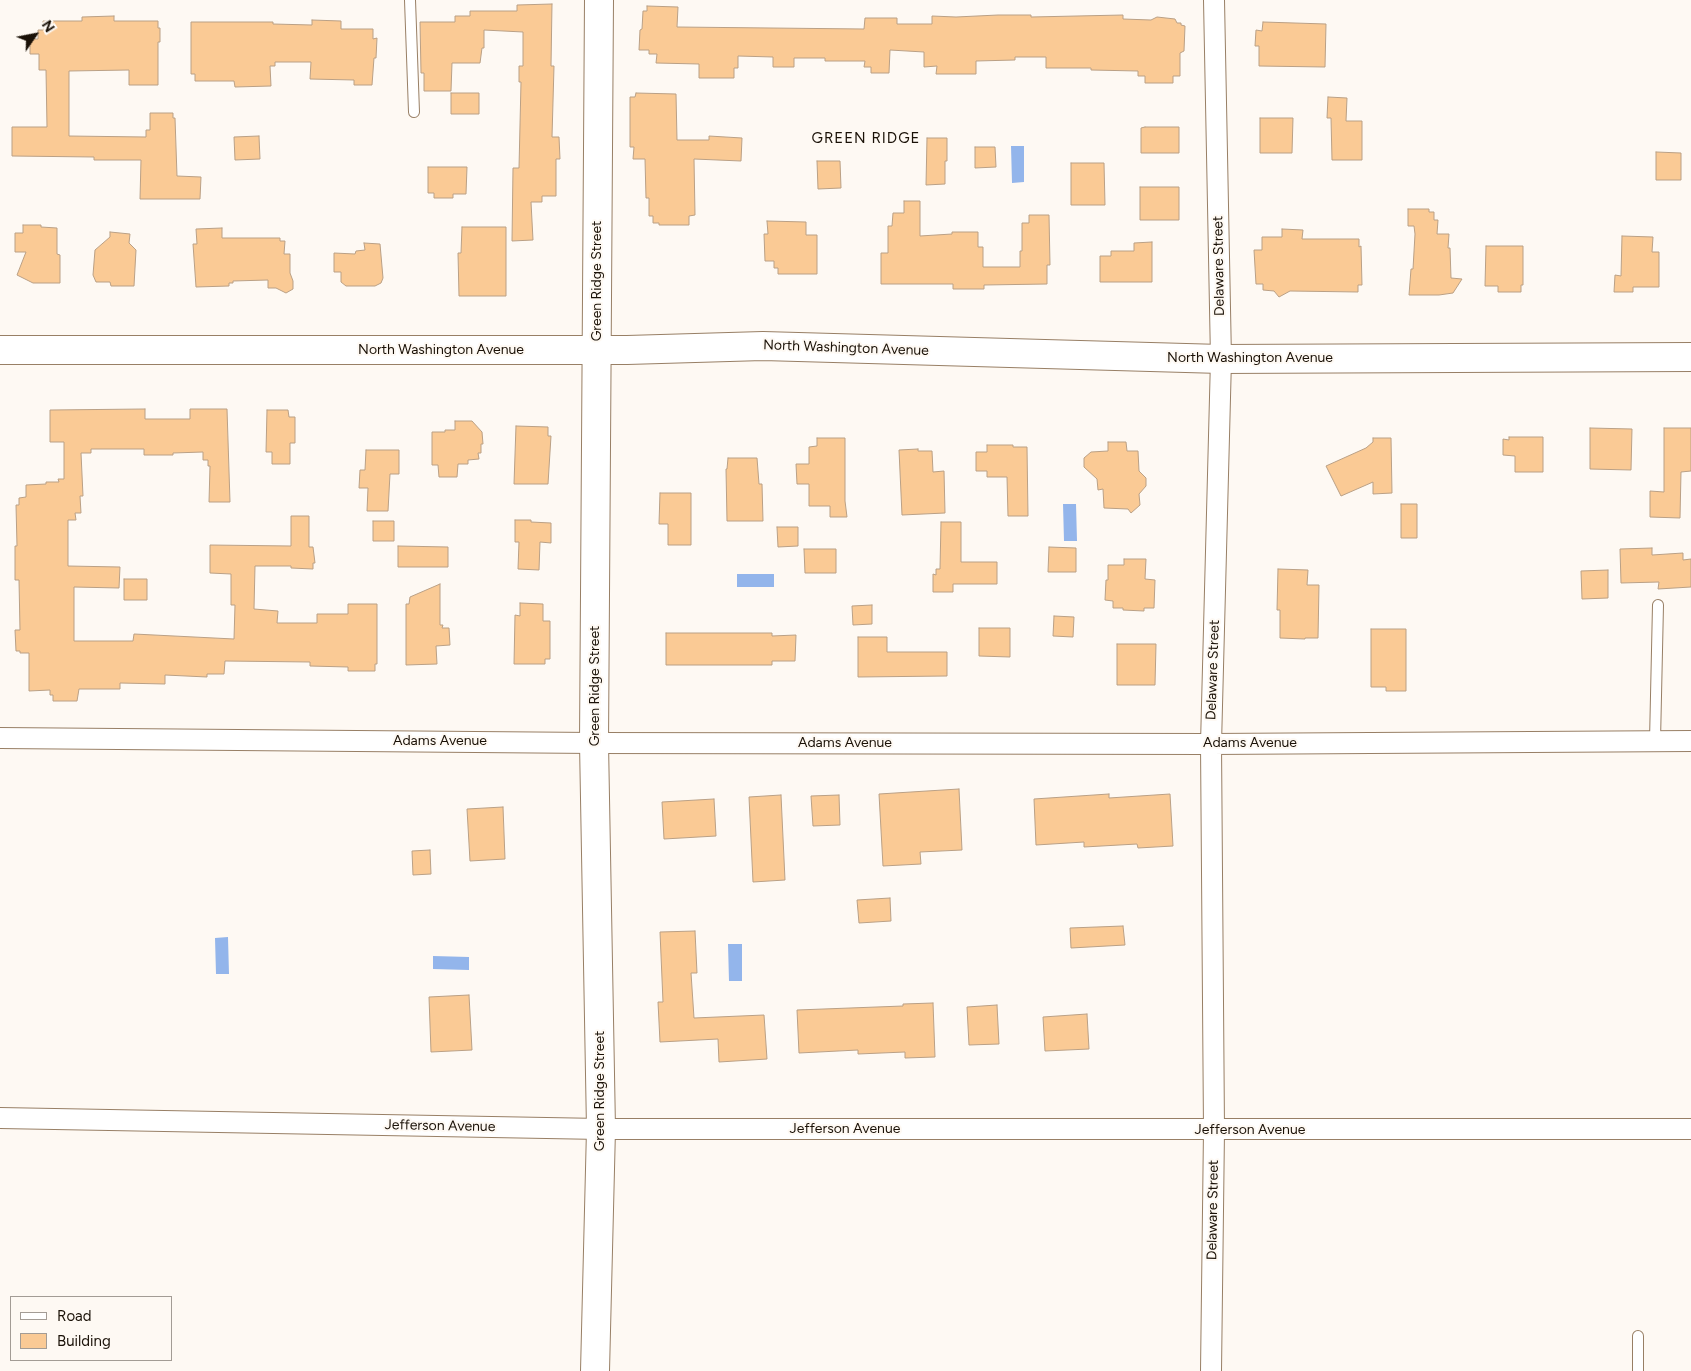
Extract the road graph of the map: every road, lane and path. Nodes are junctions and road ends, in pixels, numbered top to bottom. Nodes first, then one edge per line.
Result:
1 (410, 0) edge
2 (599, 0) edge
3 (1214, 0) edge
4 (414, 112) dead end
5 (597, 349) junction
6 (0, 350) edge
7 (1691, 357) edge
8 (1221, 359) junction
9 (1658, 605) dead end
10 (0, 738) edge
11 (1655, 741) junction
12 (1691, 741) edge
13 (594, 743) junction
14 (1211, 744) junction
15 (0, 1118) edge
16 (601, 1129) junction
17 (1691, 1129) edge
18 (1214, 1130) junction
19 (1638, 1336) dead end
20 (594, 1371) edge
21 (1211, 1371) edge
22 (1638, 1371) edge

1 - 4 lane
2 - 5 street, Green Ridge Street
3 - 8 street, Delaware Street
5 - 6 street, North Washington Avenue
5 - 8 street, North Washington Avenue
5 - 13 street, Green Ridge Street
7 - 8 street, North Washington Avenue
8 - 14 street, Delaware Street
9 - 11 lane
10 - 13 street, Adams Avenue
11 - 12 street, Adams Avenue
11 - 14 street, Adams Avenue
13 - 14 street, Adams Avenue
13 - 16 street, Green Ridge Street
14 - 18 street, Delaware Street
15 - 16 street, Jefferson Avenue
16 - 18 street, Jefferson Avenue
16 - 20 street, Green Ridge Street
17 - 18 street, Jefferson Avenue
18 - 21 street, Delaware Street
19 - 22 lane

